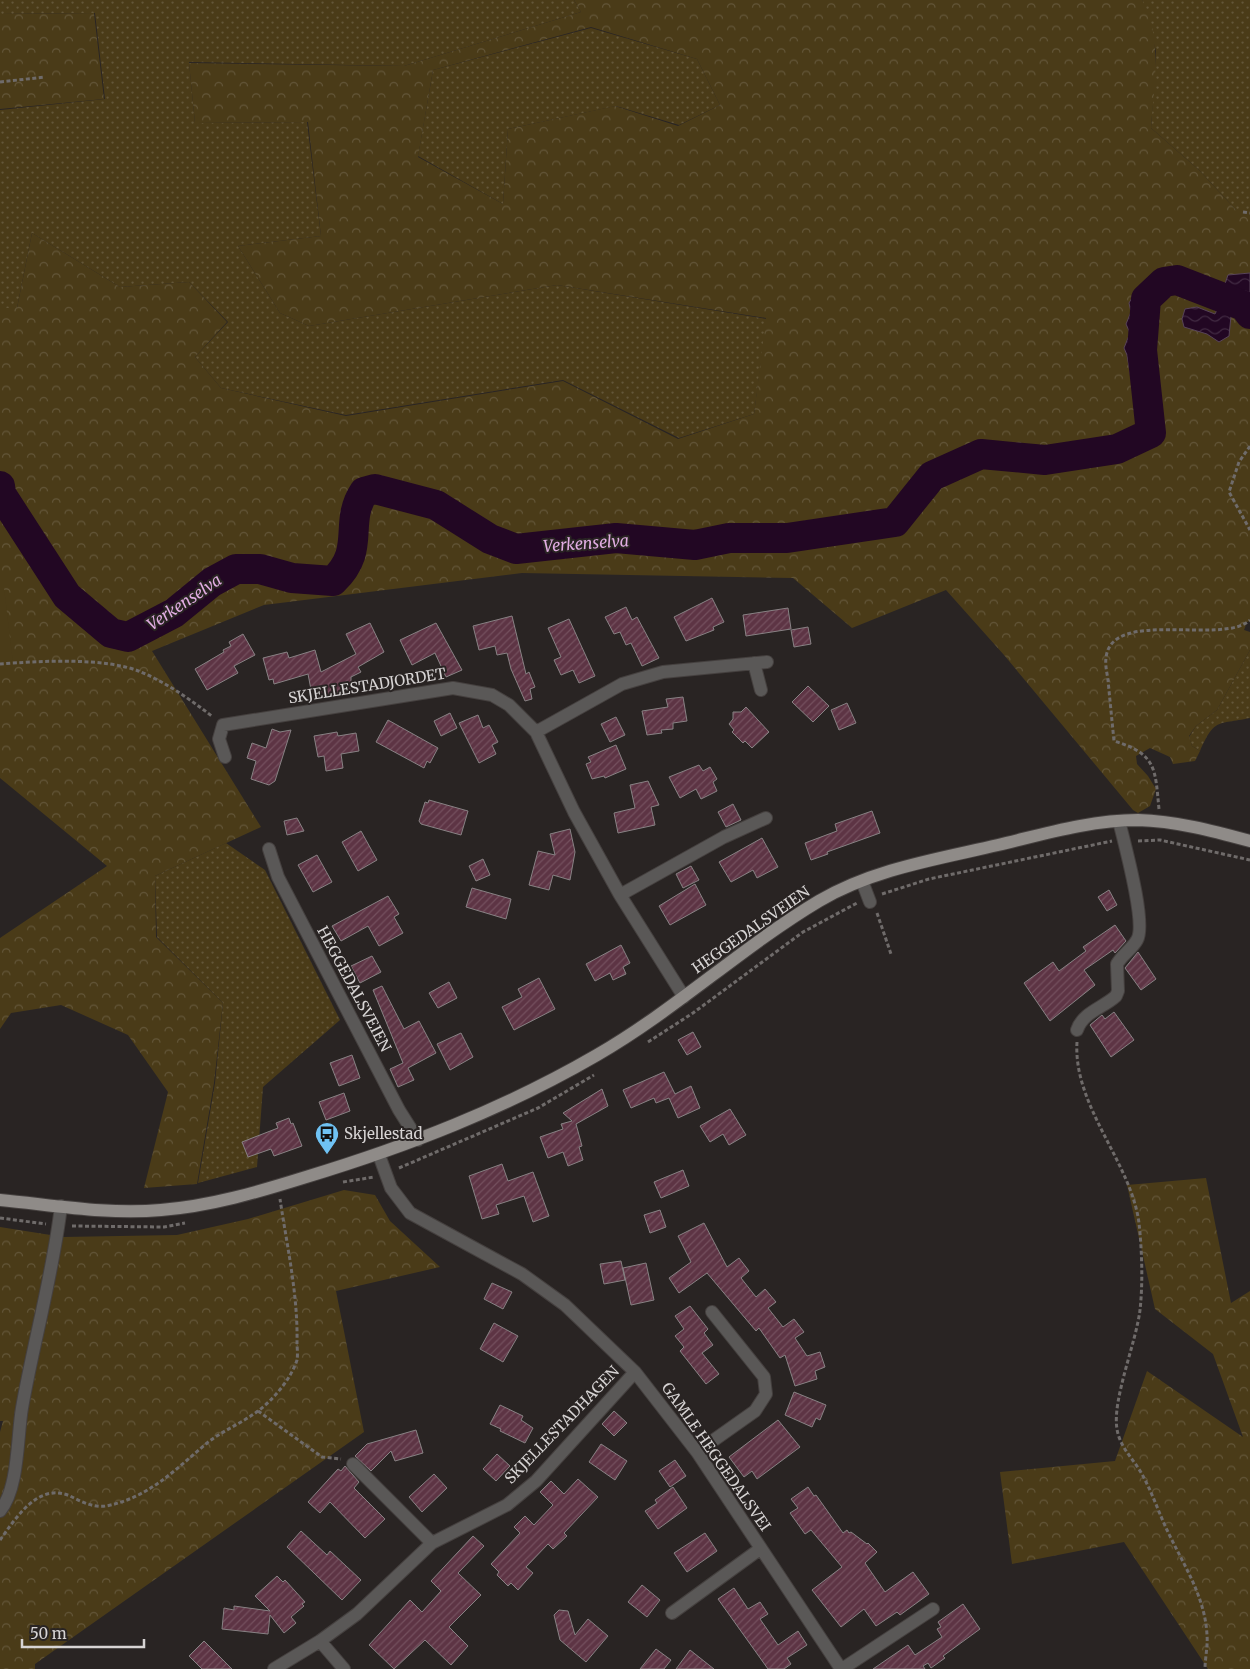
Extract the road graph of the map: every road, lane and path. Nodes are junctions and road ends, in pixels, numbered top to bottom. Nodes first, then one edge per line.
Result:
1 (45, 77) dead end
2 (0, 82) edge
3 (1244, 212) dead end
4 (1250, 213) edge
5 (1250, 446) edge
6 (1250, 530) edge
7 (1250, 620) edge
8 (0, 664) edge
9 (761, 690) dead end
10 (223, 725) junction
11 (536, 732) junction
12 (225, 757) dead end
13 (766, 818) dead end
14 (1119, 821) junction
15 (1160, 822) junction
16 (1250, 841) edge
17 (269, 849) dead end
18 (862, 881) junction
19 (620, 894) junction
20 (870, 902) joint
21 (891, 954) dead end
22 (684, 997) junction
23 (1077, 1030) joint
24 (418, 1140) junction
25 (380, 1155) junction
26 (0, 1200) edge
27 (61, 1206) junction
28 (281, 1207) dead end
29 (712, 1312) dead end
30 (635, 1372) junction
31 (258, 1411) junction
32 (697, 1452) junction
33 (353, 1464) joint
34 (0, 1511) edge
35 (0, 1540) edge
36 (432, 1543) junction
37 (760, 1549) junction
38 (933, 1610) dead end
39 (672, 1612) dead end
40 (320, 1641) junction
41 (274, 1669) edge
42 (344, 1669) edge
43 (841, 1669) edge
44 (1205, 1669) edge

1 - 2 path
3 - 4 path
5 - 6 path
7 - 15 path
8 - 10 path
9 - 11 street
10 - 11 street, SKJELLESTADJORDET
10 - 12 street
11 - 19 street, SKJELLESTADJORDET
13 - 19 street
14 - 15 main road, HEGGEDALSVEIEN
14 - 18 main road, HEGGEDALSVEIEN
14 - 23 street
15 - 16 main road, HEGGEDALSVEIEN
17 - 24 street, HEGGEDALSVEIEN
18 - 20 street
18 - 22 main road, HEGGEDALSVEIEN
19 - 22 street, SKJELLESTADJORDET
20 - 21 path
22 - 24 main road, HEGGEDALSVEIEN
23 - 44 path
24 - 25 main road, HEGGEDALSVEIEN
25 - 27 main road, HEGGEDALSVEIEN
25 - 30 street, GAMLE HEGGEDALSVEI
26 - 27 main road, HEGGEDALSVEIEN
27 - 34 street
28 - 31 path
29 - 32 street
30 - 32 street, GAMLE HEGGEDALSVEI
30 - 36 street, SKJELLESTADHAGEN
31 - 33 path
31 - 35 path
32 - 37 street, GAMLE HEGGEDALSVEI
33 - 36 street
36 - 40 street, SKJELLESTADHAGEN
37 - 39 street, GAMLE HEGGEDALSVEI
37 - 43 street, GAMLE HEGGEDALSVEI
38 - 43 street, GAMLE HEGGEDALSVEI
40 - 41 street, SKJELLESTADHAGEN
40 - 42 street

